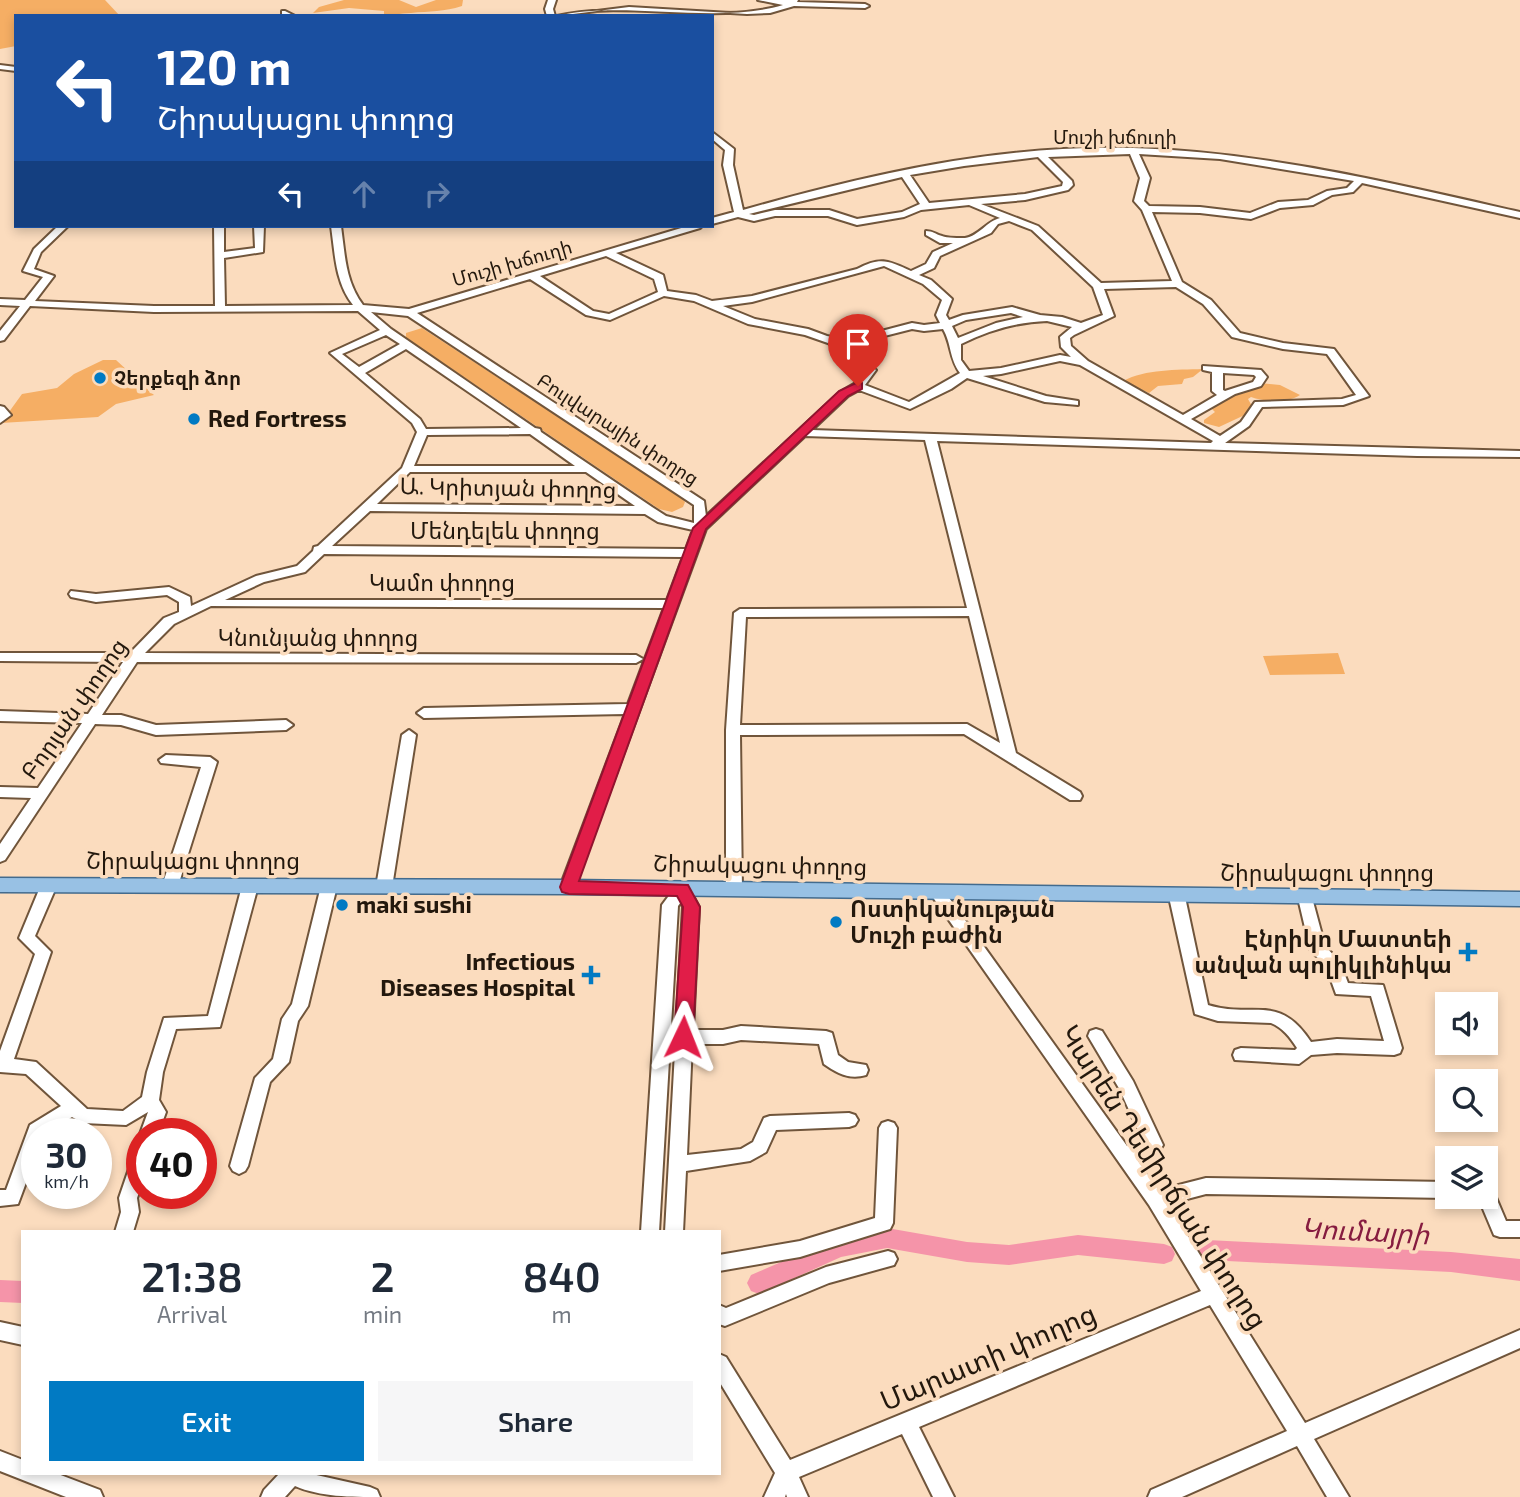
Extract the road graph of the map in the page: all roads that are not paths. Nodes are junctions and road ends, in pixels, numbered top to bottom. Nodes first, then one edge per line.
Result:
1 (762, 0) edge
2 (794, 2) edge
3 (865, 6) dead end
4 (568, 14) edge
5 (714, 137) edge
6 (1133, 151) junction
7 (1041, 155) junction
8 (904, 172) junction
9 (1360, 180) junction
10 (970, 203) junction
11 (927, 207) junction
12 (1146, 209) junction
13 (739, 214) junction
14 (1520, 215) edge
15 (1010, 218) junction
16 (714, 220) edge
17 (61, 228) edge
18 (219, 228) edge
19 (259, 228) edge
20 (336, 228) edge
21 (690, 228) edge
22 (929, 233) dead end
23 (969, 238) junction
24 (939, 239) junction
25 (943, 251) junction
26 (607, 253) junction
27 (219, 256) junction
28 (930, 266) junction
29 (531, 275) junction
30 (911, 275) junction
31 (1178, 284) junction
32 (931, 285) junction
33 (1098, 286) junction
34 (663, 293) junction
35 (0, 302) edge
36 (29, 304) junction
37 (711, 304) junction
38 (358, 308) junction
39 (220, 309) junction
40 (409, 312) junction
41 (1038, 318) junction
42 (947, 325) junction
43 (1077, 325) junction
44 (383, 327) junction
45 (0, 338) edge
46 (832, 341) junction
47 (956, 343) junction
48 (408, 344) junction
49 (1084, 363) junction
50 (358, 372) junction
51 (966, 374) junction
52 (858, 386) junction
53 (1225, 395) junction
54 (1074, 403) dead end
55 (0, 410) edge
56 (0, 419) edge
57 (1184, 419) junction
58 (536, 431) junction
59 (423, 432) junction
60 (802, 433) junction
61 (930, 436) junction
62 (1218, 443) junction
63 (1520, 454) edge
64 (407, 469) junction
65 (591, 469) junction
66 (368, 507) junction
67 (648, 510) junction
68 (700, 528) junction
69 (318, 550) junction
70 (691, 553) junction
71 (75, 594) dead end
72 (211, 604) junction
73 (673, 604) junction
74 (973, 612) junction
75 (185, 614) junction
76 (0, 657) edge
77 (636, 659) dead end
78 (131, 660) junction
79 (634, 709) junction
80 (424, 713) dead end
81 (0, 716) edge
82 (91, 718) junction
83 (286, 725) dead end
84 (733, 730) junction
85 (409, 735) dead end
86 (1010, 756) junction
87 (166, 761) dead end
88 (0, 792) edge
89 (40, 793) junction
90 (1075, 796) dead end
91 (0, 856) edge
92 (0, 885) edge
93 (49, 885) junction
94 (170, 886) junction
95 (250, 886) junction
96 (329, 886) junction
97 (384, 887) junction
98 (569, 887) junction
99 (682, 889) junction
100 (734, 889) junction
101 (937, 892) junction
102 (1177, 897) junction
103 (1306, 898) junction
104 (1520, 899) edge
105 (663, 1003) junction
106 (685, 1003) junction
107 (1096, 1036) dead end
108 (683, 1037) junction
109 (1307, 1049) junction
110 (1241, 1055) dead end
111 (2, 1057) edge
112 (860, 1070) dead end
113 (150, 1101) junction
114 (73, 1107) junction
115 (155, 1118) edge
116 (849, 1120) dead end
117 (888, 1128) dead end
118 (1124, 1154) junction
119 (677, 1164) junction
120 (239, 1166) dead end
121 (1435, 1190) edge
122 (0, 1198) edge
123 (1154, 1199) junction
124 (130, 1209) edge
125 (1492, 1209) edge
126 (1520, 1229) edge
127 (125, 1230) edge
128 (650, 1230) edge
129 (674, 1230) edge
130 (888, 1259) dead end
131 (721, 1263) edge
132 (1212, 1295) junction
133 (721, 1315) edge
134 (0, 1331) edge
135 (21, 1336) edge
136 (1520, 1339) edge
137 (721, 1366) edge
138 (906, 1422) junction
139 (1300, 1433) junction
140 (0, 1461) edge
141 (21, 1469) edge
142 (786, 1472) junction
143 (35, 1475) edge
144 (292, 1475) edge
145 (295, 1475) edge
146 (93, 1497) edge
147 (271, 1497) edge
148 (370, 1497) edge
149 (774, 1497) edge
150 (798, 1497) edge
151 (944, 1497) edge
152 (1158, 1497) edge
153 (1339, 1497) edge

1 - 2 street
2 - 3 street
2 - 4 street
5 - 13 street
6 - 7 street, Մուշի խճուղի
6 - 9 street, Մուշի խճուղի
6 - 12 street
7 - 8 street, Մուշի խճուղի
7 - 10 street
8 - 11 street
8 - 13 street, Մուշի խճուղի
9 - 12 street
9 - 14 street, Մուշի խճուղի
10 - 11 street
10 - 15 street
11 - 13 street
12 - 31 street
13 - 16 street, Մուշի խճուղի
15 - 23 street
15 - 33 street
17 - 36 street
18 - 27 street
19 - 27 street
20 - 38 street
21 - 26 street, Մուշի խճուղի
22 - 24 street
23 - 24 street
23 - 25 street
24 - 25 street
25 - 28 street
26 - 29 street, Մուշի խճուղի
26 - 34 street
27 - 39 street
28 - 30 street
28 - 32 street
29 - 34 street
29 - 40 street, Մուշի խճուղի
30 - 32 street
30 - 37 street
31 - 33 street
31 - 62 street
32 - 42 street
33 - 43 street
34 - 37 street
35 - 36 street, Բուլվարային փողոց
36 - 39 street, Բուլվարային փողոց
36 - 45 street
37 - 46 street
38 - 39 street, Բուլվարային փողոց
38 - 40 street, Բուլվարային փողոց
38 - 44 street
40 - 44 street, Մուշի խճուղի
40 - 68 street, Բուլվարային փողոց
41 - 42 street
41 - 43 street
41 - 47 street
42 - 46 street
42 - 47 street
43 - 49 street
44 - 48 street
44 - 50 street, Մուշի խճուղի
46 - 52 street
47 - 51 street
48 - 50 street
48 - 58 street
49 - 51 street
49 - 57 street
50 - 59 street
51 - 52 street
51 - 54 street
52 - 60 street
53 - 53 street
53 - 57 street
55 - 56 street
57 - 62 street
58 - 59 street
58 - 65 street
59 - 64 street, Բորյան փողոց
60 - 61 street
60 - 68 street
61 - 62 street
61 - 74 street
62 - 63 street
64 - 65 street
64 - 66 street, Բորյան փողոց
65 - 67 street
66 - 67 street, Ա. Կրիտյան փողոց
66 - 69 street, Բորյան փողոց
67 - 68 street
68 - 70 street
69 - 70 street, Մենդելեև փողոց
69 - 72 street, Բորյան փողոց
70 - 73 street
71 - 75 street
72 - 73 street, Կամո փողոց
72 - 75 street, Բորյան փողոց
73 - 79 street
74 - 84 street
74 - 86 street
75 - 78 street, Բորյան փողոց
76 - 78 street, Կնունյանց փողոց
77 - 78 street, Կնունյանց փողոց
78 - 82 street, Բորյան փողոց
79 - 80 street
79 - 98 street
81 - 82 street
82 - 83 street
82 - 89 street, Բորյան փողոց
84 - 86 street
84 - 100 street
85 - 97 street
86 - 90 street
87 - 94 street
88 - 89 street
89 - 91 street, Բորյան փողոց
92 - 93 main road, Շիրակացու փողոց
93 - 94 main road, Շիրակացու փողոց
93 - 111 street
94 - 95 main road, Շիրակացու փողոց
95 - 96 main road, Շիրակացու փողոց
95 - 113 street
96 - 97 main road, Շիրակացու փողոց
96 - 120 street
97 - 98 main road, Շիրակացու փողոց
98 - 99 main road, Շիրակացու փողոց
99 - 100 main road, Շիրակացու փողոց
99 - 105 street
99 - 106 street
100 - 101 main road, Շիրակացու փողոց
101 - 102 main road, Շիրակացու փողոց
101 - 118 street, Կարեն Դեմիրճյան փողոց
102 - 103 main road, Շիրակացու փողոց
102 - 109 street
103 - 104 main road, Շիրակացու փողոց
103 - 109 street
105 - 106 street
105 - 128 street
106 - 108 street
107 - 118 street
108 - 112 street
108 - 119 street
109 - 110 street
111 - 114 street
113 - 114 street
113 - 115 street
114 - 122 street
116 - 119 street
117 - 131 street
118 - 123 street, Կարեն Դեմիրճյան փողոց
119 - 129 street
121 - 123 street
123 - 132 street, Կարեն Դեմիրճյան փողոց
124 - 127 street
125 - 126 street
130 - 133 street
132 - 138 street, Մարատի փողոց
132 - 139 street, Կարեն Դեմիրճյան փողոց
134 - 135 street
136 - 139 street
137 - 142 street
138 - 142 street, Մարատի փողոց
138 - 151 street
139 - 152 street
139 - 153 street, Կարեն Դեմիրճյան փողոց
140 - 141 street
142 - 149 street
142 - 150 street
143 - 146 street
144 - 147 street
145 - 148 street

